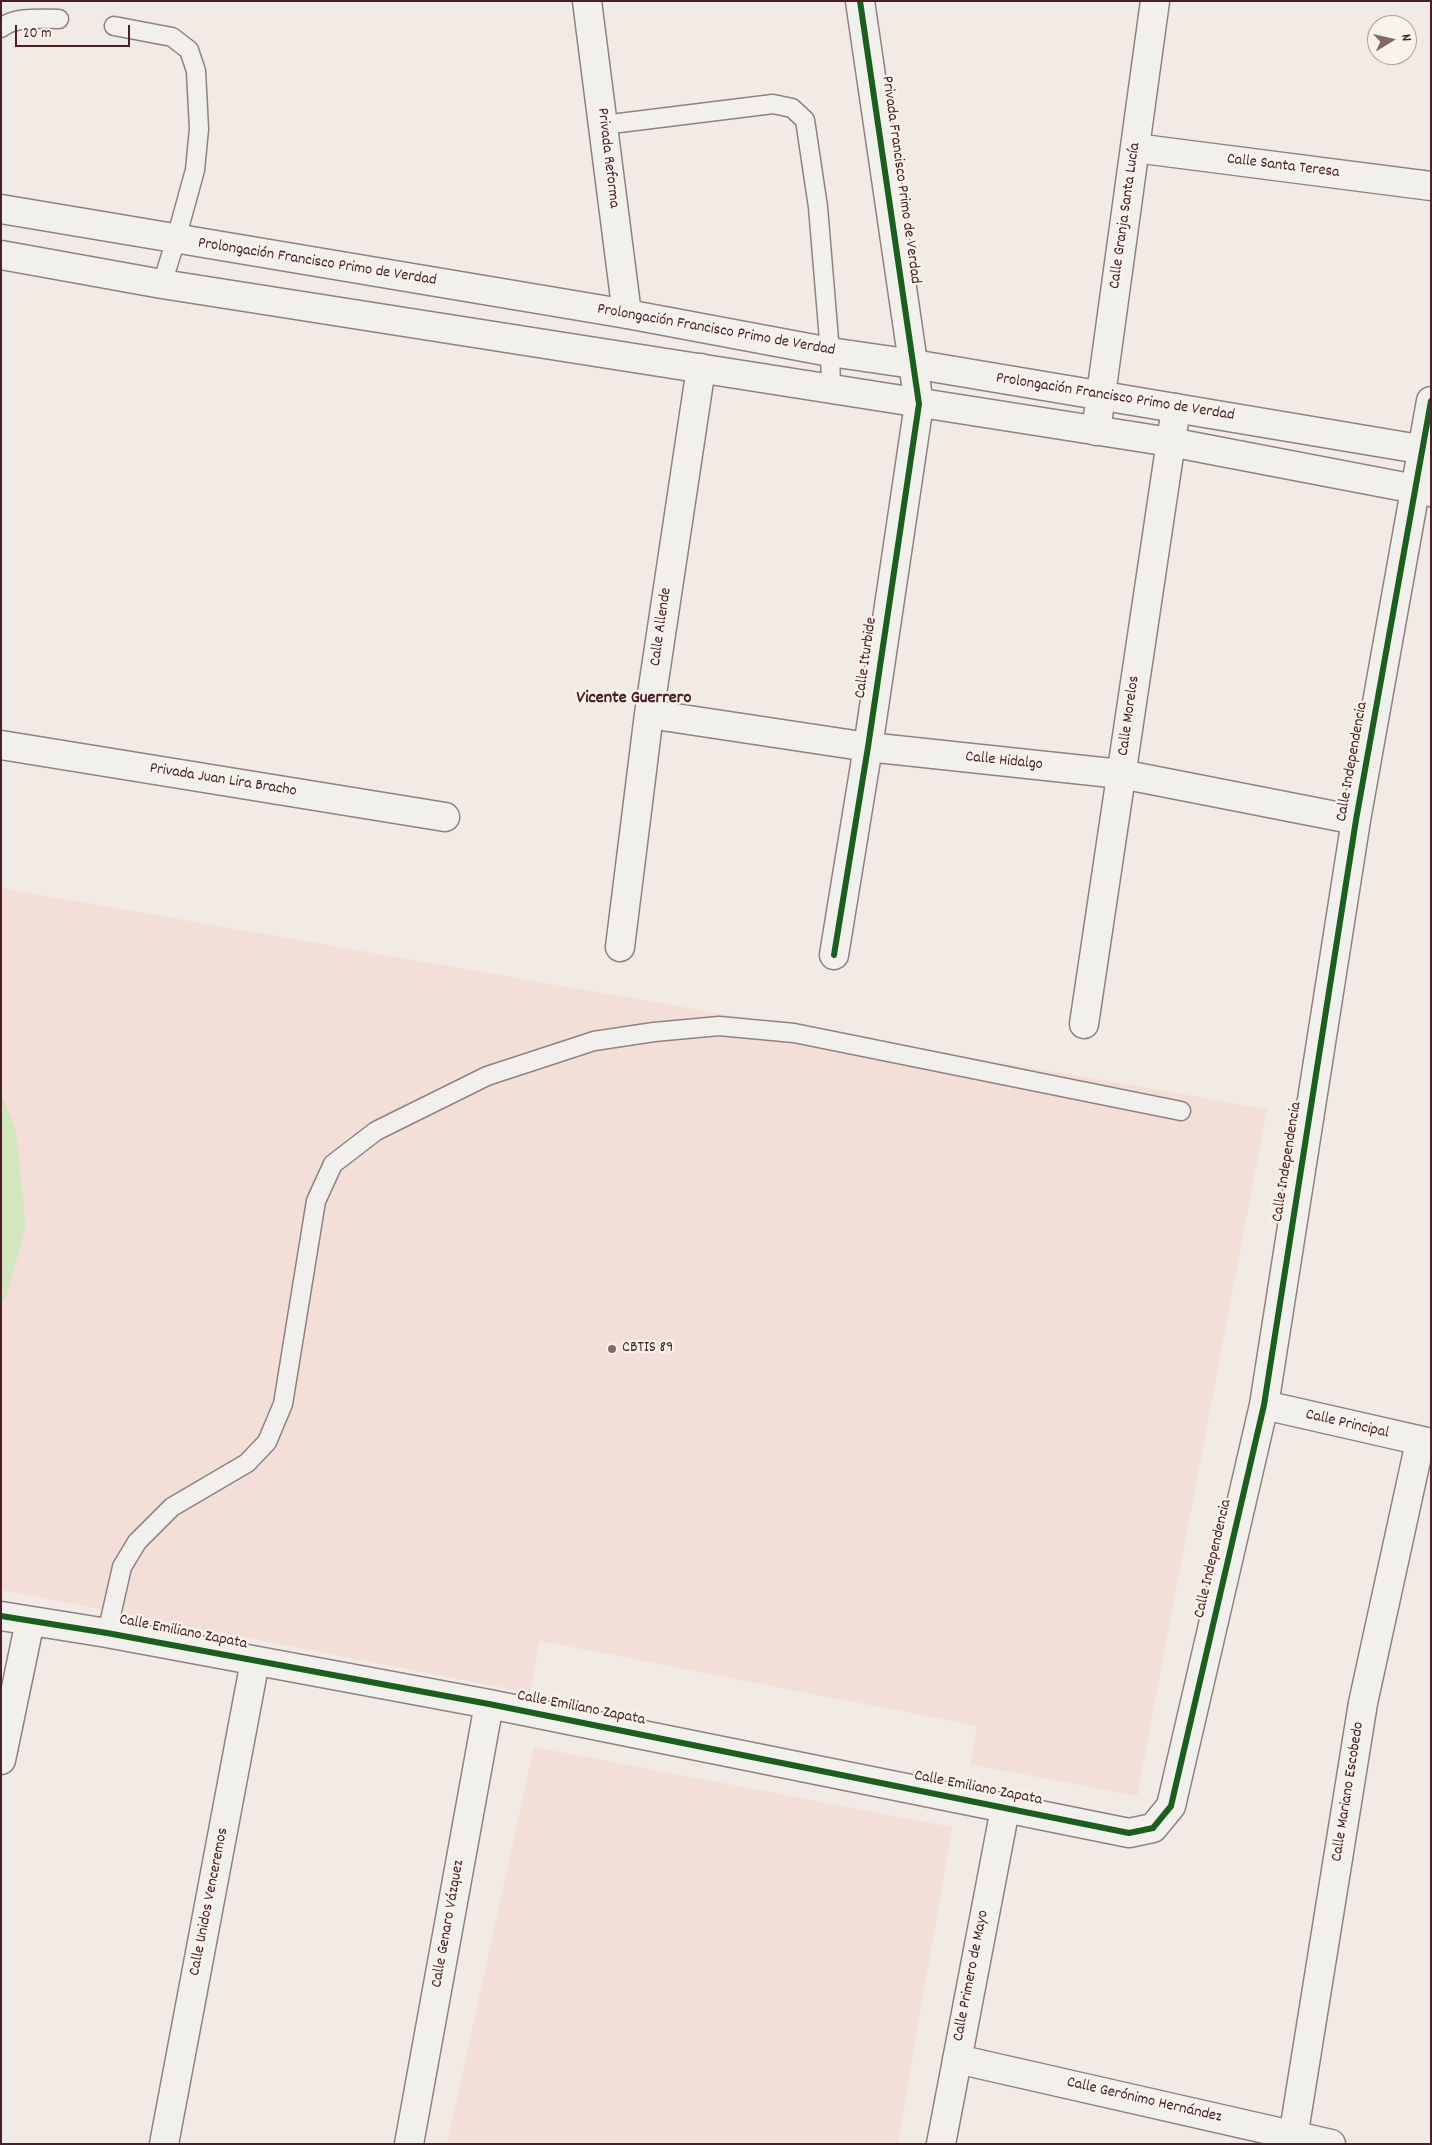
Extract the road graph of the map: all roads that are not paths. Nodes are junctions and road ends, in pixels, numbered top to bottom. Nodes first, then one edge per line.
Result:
1 (587, 1) edge
2 (860, 1) edge
3 (1156, 1) edge
4 (59, 20) dead end
5 (114, 26) dead end
6 (1, 28) edge
7 (603, 126) junction
8 (1135, 148) junction
9 (1431, 186) edge
10 (1, 209) edge
11 (176, 239) junction
12 (1, 255) edge
13 (162, 284) junction
14 (627, 314) junction
15 (830, 352) junction
16 (913, 364) junction
17 (700, 368) junction
18 (831, 390) junction
19 (1101, 396) junction
20 (1431, 401) edge
21 (919, 404) junction
22 (1176, 408) junction
23 (1096, 431) junction
24 (1170, 442) junction
25 (1427, 450) edge
26 (1423, 491) edge
27 (649, 714) junction
28 (1, 745) edge
29 (868, 747) junction
30 (1121, 774) junction
31 (445, 817) dead end
32 (1356, 820) junction
33 (620, 947) dead end
34 (834, 955) dead end
35 (1084, 1024) dead end
36 (1181, 1111) dead end
37 (1264, 1405) junction
38 (1425, 1443) edge
39 (1, 1616) edge
40 (30, 1621) junction
41 (107, 1633) junction
42 (255, 1661) junction
43 (489, 1704) junction
44 (1, 1760) edge
45 (1005, 1809) junction
46 (1153, 1828) joint
47 (957, 2058) junction
48 (1293, 2139) edge
49 (164, 2144) edge
50 (409, 2144) edge
51 (941, 2144) edge
52 (1331, 2144) edge

1 - 7 street, Privada Reforma
2 - 16 street, Privada Francisco Primo de Verdad
3 - 8 street, Calle Granja Santa Lucía
4 - 6 lane
5 - 11 lane
7 - 14 street, Privada Reforma
7 - 15 lane
8 - 9 street, Calle Santa Teresa
8 - 19 street, Calle Granja Santa Lucía
10 - 11 street, Prolongación Francisco Primo de Verdad
11 - 13 lane
11 - 14 street, Prolongación Francisco Primo de Verdad
12 - 13 street
13 - 17 street
14 - 15 street, Prolongación Francisco Primo de Verdad
15 - 16 street, Prolongación Francisco Primo de Verdad
15 - 18 lane
16 - 19 street, Prolongación Francisco Primo de Verdad
16 - 21 street, Calle Iturbide
17 - 18 street
17 - 27 street, Calle Allende
18 - 21 street
19 - 22 street, Prolongación Francisco Primo de Verdad
19 - 23 street, Calle Granja Santa Lucía
20 - 25 street, Calle Independencia
21 - 23 street
21 - 29 street, Calle Iturbide
22 - 24 street, Calle Morelos
22 - 25 street, Prolongación Francisco Primo de Verdad
23 - 24 street
24 - 26 street
24 - 30 street, Calle Morelos
25 - 26 street, Calle Independencia
26 - 32 street, Calle Independencia
27 - 29 street, Calle Hidalgo
27 - 33 street, Calle Allende
28 - 31 street, Privada Juan Lira Bracho
29 - 30 street, Calle Hidalgo
29 - 34 street, Calle Iturbide
30 - 32 street, Calle Hidalgo
30 - 35 street, Calle Morelos
32 - 37 street, Calle Independencia
36 - 41 lane
37 - 38 street, Calle Principal
37 - 46 street, Calle Independencia
38 - 48 street, Calle Mariano Escobedo
39 - 40 street, Calle Emiliano Zapata
40 - 41 street, Calle Emiliano Zapata
40 - 44 street
41 - 42 street, Calle Emiliano Zapata
42 - 43 street, Calle Emiliano Zapata
42 - 49 street, Calle Unidos Venceremos
43 - 45 street, Calle Emiliano Zapata
43 - 50 street, Calle Genaro Vázquez
45 - 46 street, Calle Emiliano Zapata
45 - 47 street, Calle Primero de Mayo
47 - 48 street, Calle Gerónimo Hernández
47 - 51 street, Calle Primero de Mayo
48 - 52 street, Calle Gerónimo Hernández

